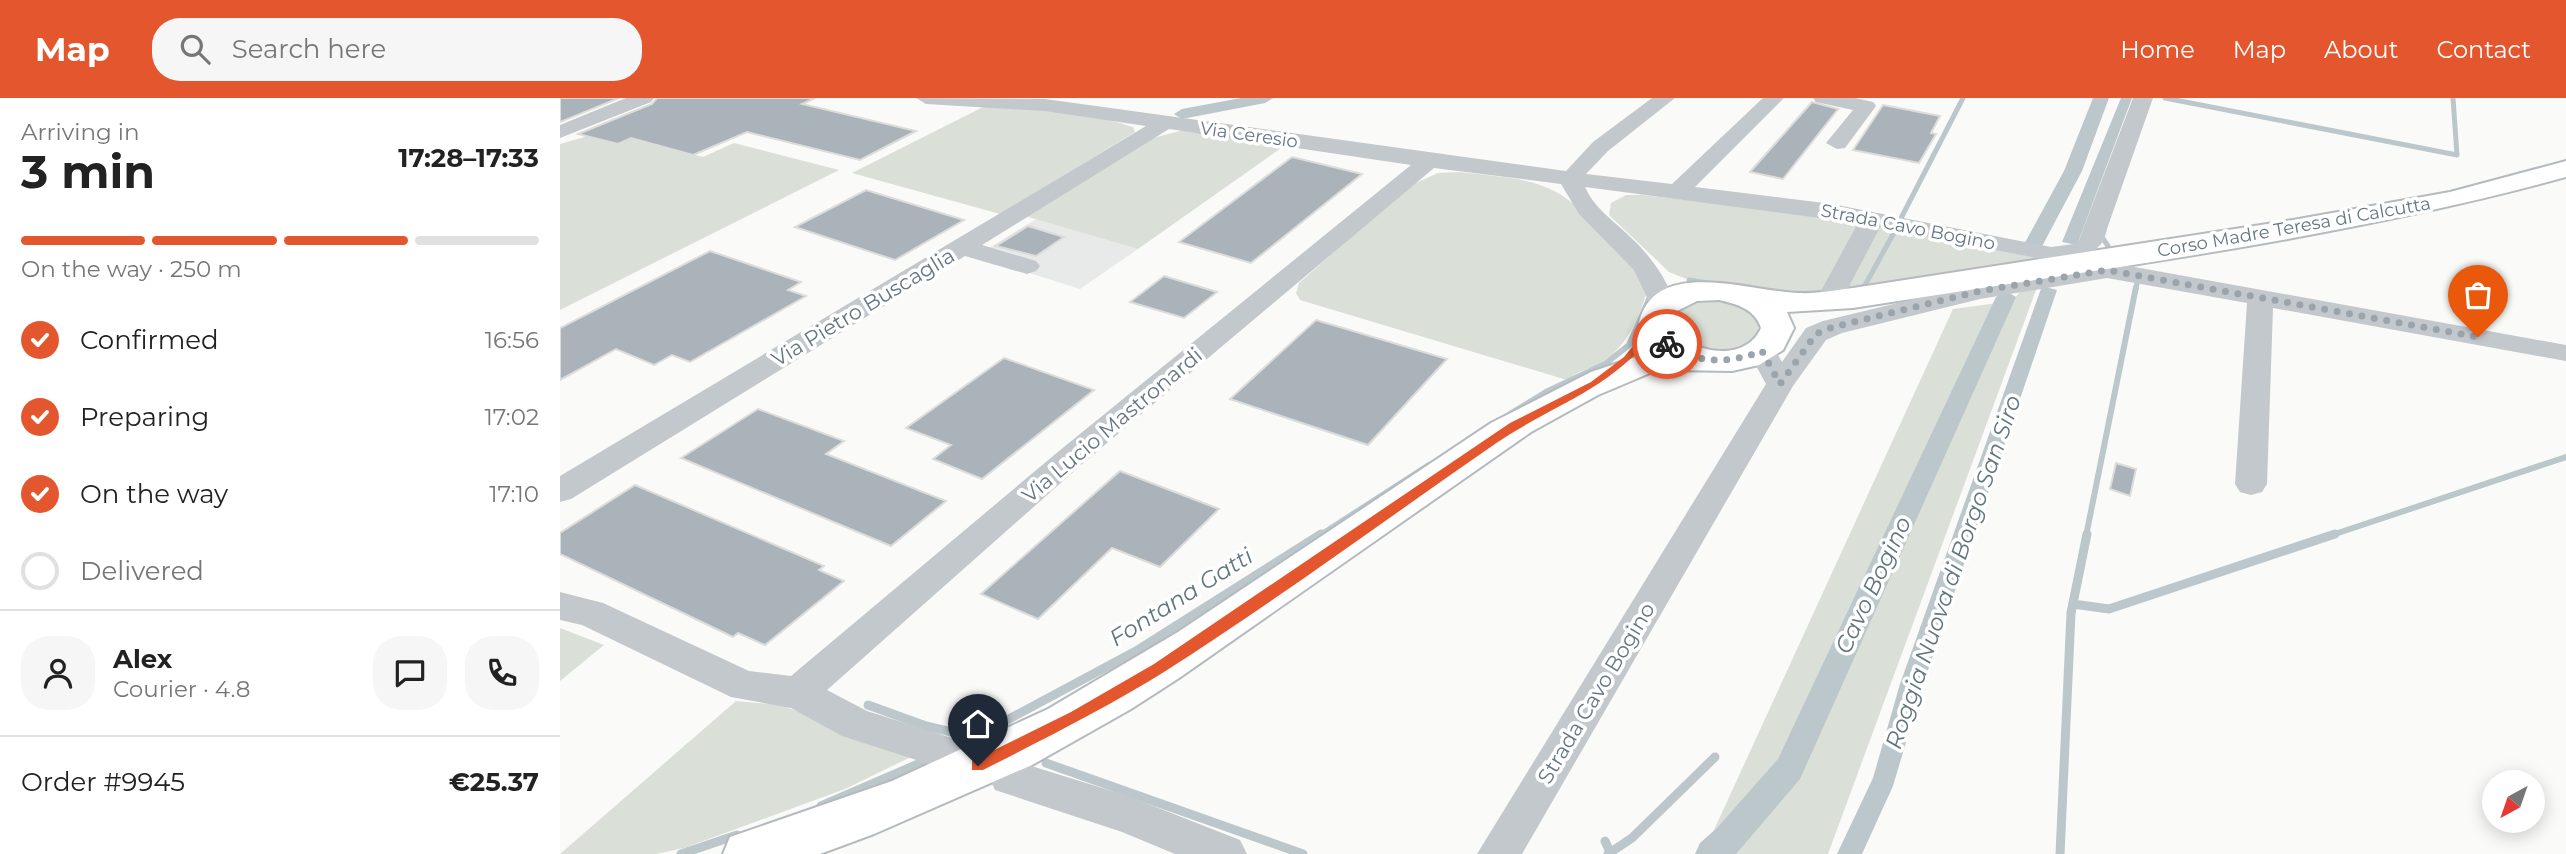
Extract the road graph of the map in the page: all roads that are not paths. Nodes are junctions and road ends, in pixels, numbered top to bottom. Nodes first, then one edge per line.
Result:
1 (644, 98) edge
2 (926, 98) edge
3 (1665, 98) edge
4 (1774, 98) edge
5 (1824, 98) edge
6 (2143, 98) edge
7 (1166, 123) junction
8 (560, 132) edge
9 (1837, 144) dead end
10 (1591, 158) junction
11 (1429, 162) junction
12 (2566, 169) edge
13 (1531, 175) junction
14 (1634, 187) junction
15 (1677, 192) junction
16 (1581, 197) junction
17 (1872, 220) junction
18 (962, 247) junction
19 (1027, 266) dead end
20 (1648, 269) junction
21 (1702, 290) junction
22 (2260, 297) junction
23 (1752, 299) junction
24 (1841, 299) junction
25 (1658, 316) junction
26 (2566, 353) edge
27 (1707, 359) junction
28 (1774, 360) junction
29 (1595, 384) junction
30 (2251, 484) dead end
31 (560, 491) edge
32 (560, 606) edge
33 (798, 693) junction
34 (941, 751) dead end
35 (1009, 777) dead end
36 (749, 854) edge
37 (1225, 854) edge
38 (1499, 854) edge

1 - 8 street
2 - 7 street, Via Ceresio
3 - 10 street
4 - 15 street
5 - 9 street
6 - 17 street, Strada Cavo Bogino
7 - 11 street, Via Ceresio
7 - 18 street, Via Pietro Buscaglia
10 - 13 street
10 - 14 street
10 - 16 street
11 - 13 street, Via Ceresio
11 - 33 street, Via Lucio Mastronardi
12 - 24 main road, Corso Madre Teresa di Calcutta
13 - 16 street
14 - 15 street, Strada Cavo Bogino
14 - 16 street, Strada Cavo Bogino
14 - 16 street
15 - 17 street, Strada Cavo Bogino
16 - 20 street
17 - 24 street
18 - 19 street
18 - 31 street, Via Pietro Buscaglia
20 - 21 street
20 - 25 street
21 - 23 main road, Corso Madre Teresa di Calcutta
21 - 25 main road
22 - 26 street
22 - 28 street
22 - 30 street
23 - 24 main road, Corso Madre Teresa di Calcutta
23 - 28 main road
24 - 28 main road, Corso Madre Teresa di Calcutta
25 - 27 main road
25 - 29 main road
27 - 28 main road, Corso Madre Teresa di Calcutta
27 - 29 main road, Corso Madre Teresa di Calcutta
28 - 38 street, Strada Cavo Bogino
29 - 36 main road
32 - 33 street
33 - 34 street
35 - 37 street

